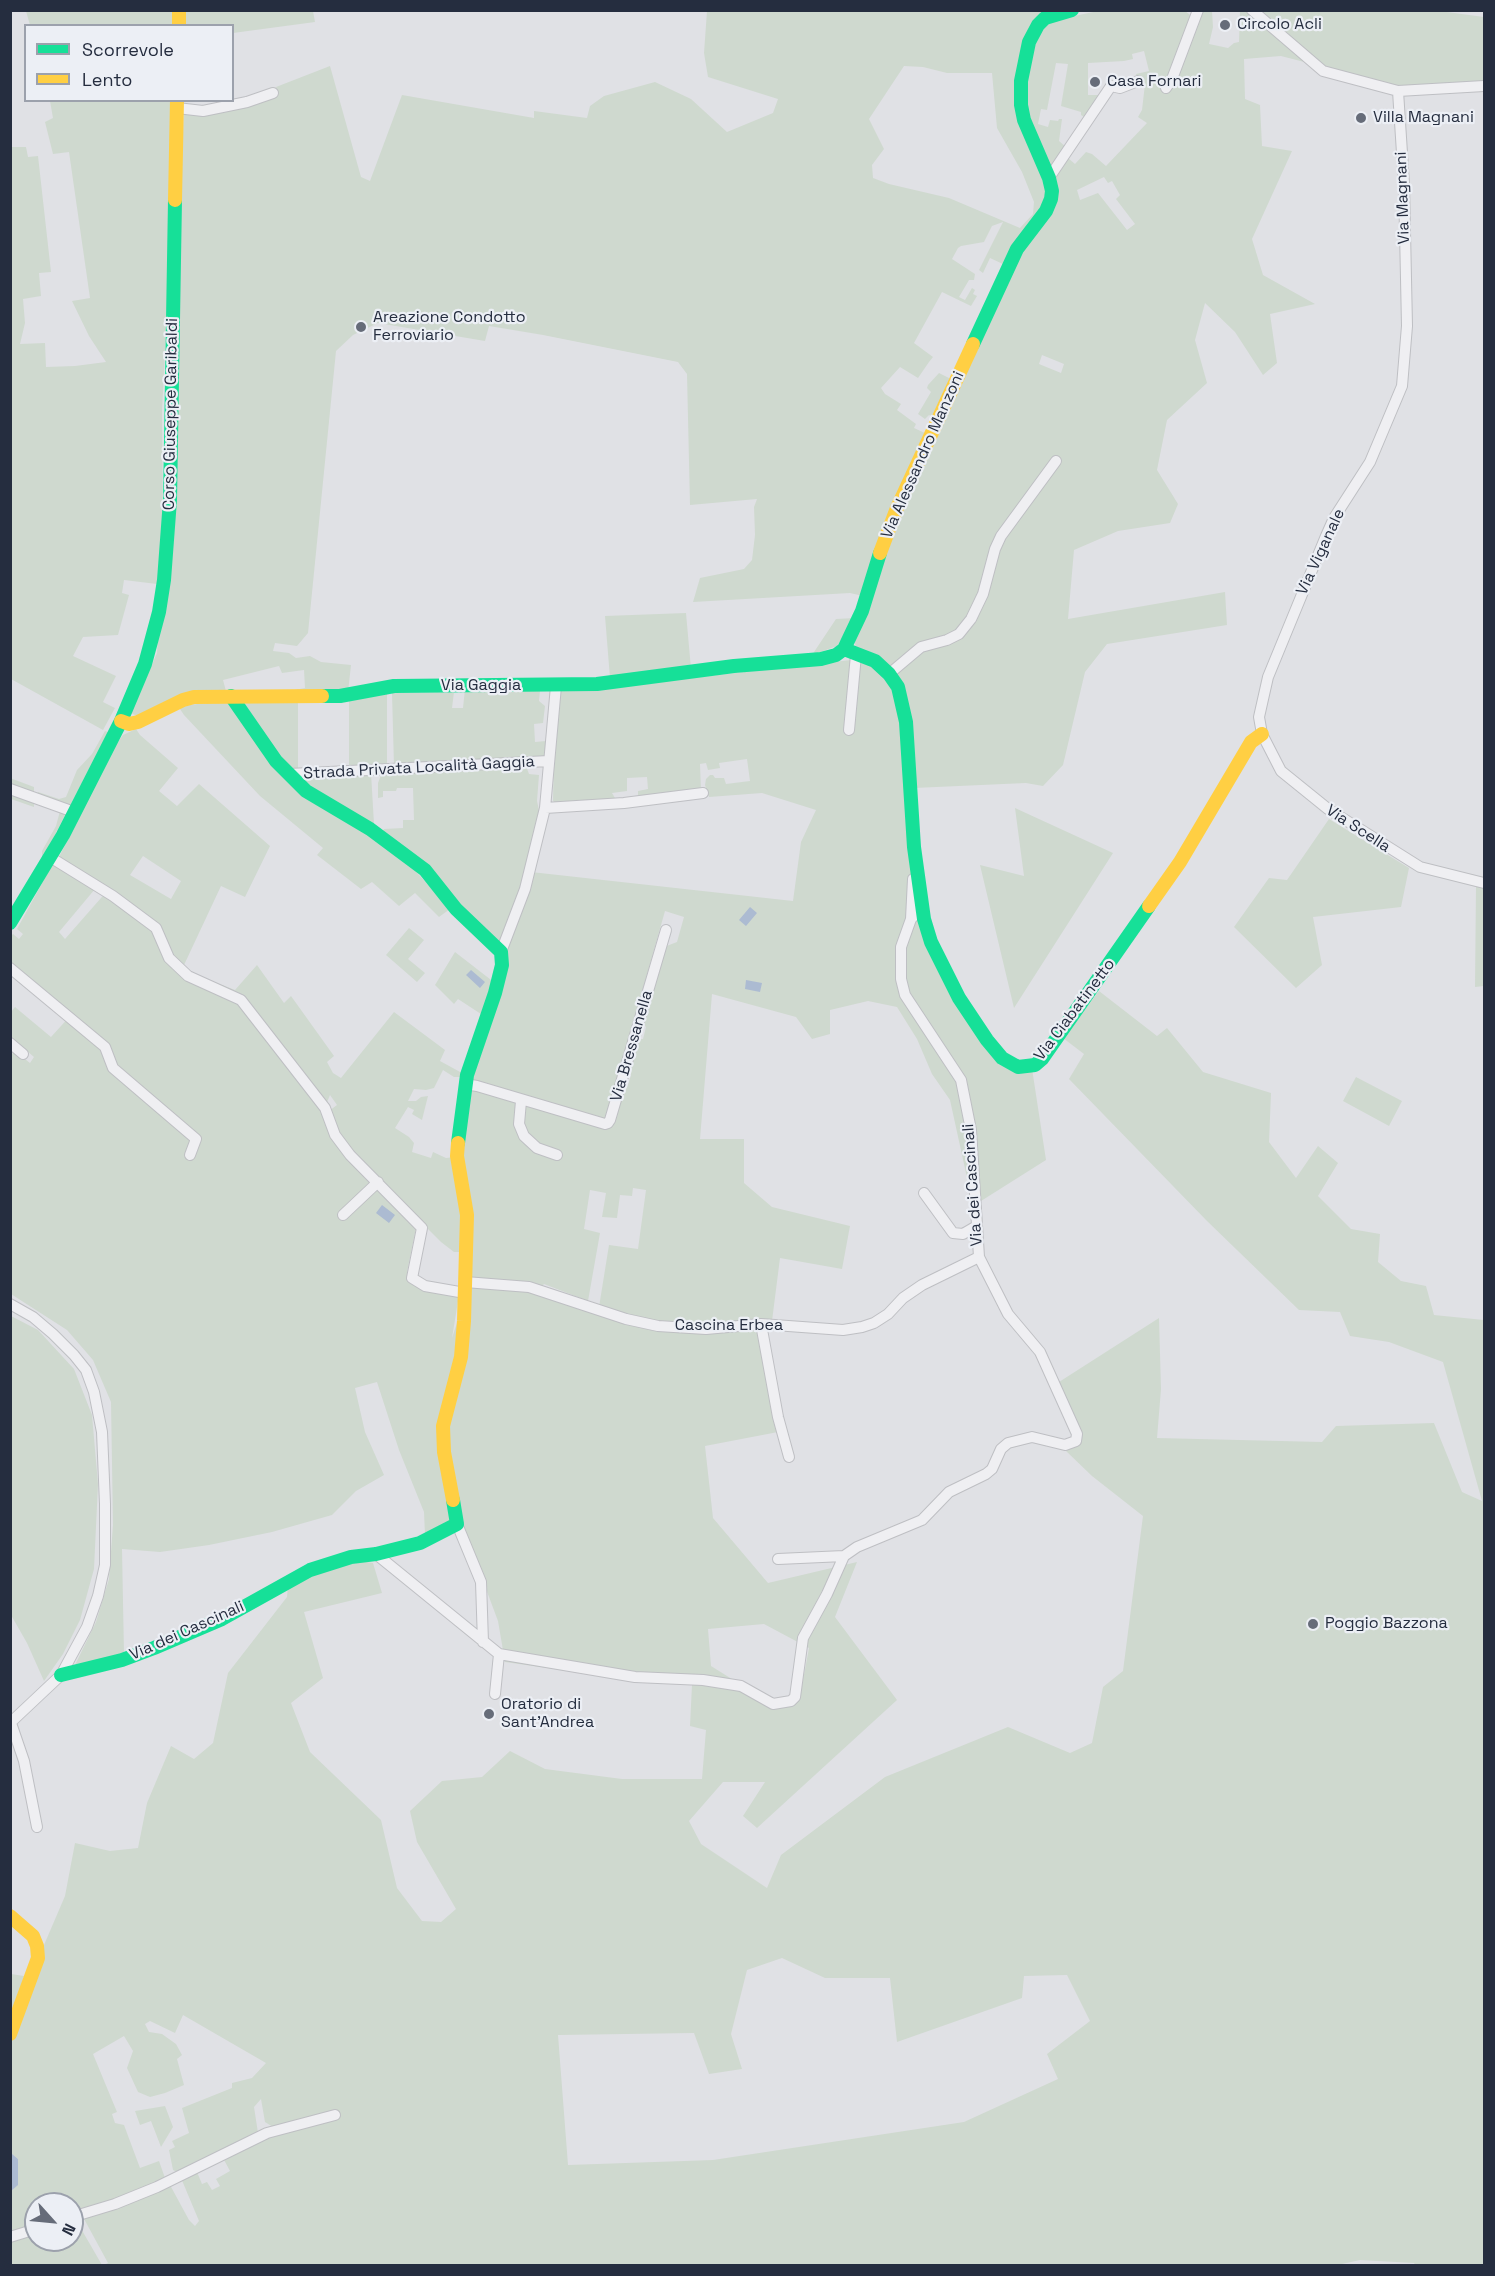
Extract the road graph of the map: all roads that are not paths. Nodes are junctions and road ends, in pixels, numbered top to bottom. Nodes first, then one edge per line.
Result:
1 (1072, 10) edge
2 (1198, 10) edge
3 (1252, 10) edge
4 (1138, 81) dead end
5 (1485, 87) edge
6 (1166, 88) dead end
7 (1398, 91) junction
8 (273, 93) dead end
9 (177, 104) edge
10 (1050, 178) junction
11 (1406, 305) joint
12 (1056, 461) dead end
13 (850, 652) junction
14 (889, 674) junction
15 (556, 686) junction
16 (231, 696) junction
17 (121, 721) junction
18 (849, 730) dead end
19 (1262, 734) junction
20 (549, 761) junction
21 (289, 774) junction
22 (10, 789) edge
23 (703, 793) dead end
24 (545, 808) junction
25 (74, 812) junction
26 (914, 846) junction
27 (50, 857) junction
28 (1485, 883) edge
29 (922, 907) junction
30 (911, 919) junction
31 (10, 923) edge
32 (666, 930) dead end
33 (501, 952) junction
34 (10, 968) edge
35 (10, 1043) edge
36 (23, 1054) dead end
37 (465, 1084) junction
38 (520, 1101) junction
39 (557, 1155) dead end
40 (187, 1158) dead end
41 (378, 1182) junction
42 (924, 1193) dead end
43 (343, 1215) dead end
44 (975, 1227) junction
45 (979, 1257) junction
46 (465, 1288) junction
47 (10, 1304) edge
48 (761, 1324) junction
49 (789, 1457) dead end
50 (457, 1524) junction
51 (376, 1554) junction
52 (844, 1556) junction
53 (778, 1559) dead end
54 (483, 1642) junction
55 (499, 1654) junction
56 (61, 1675) junction
57 (495, 1694) dead end
58 (11, 1723) edge
59 (37, 1827) dead end
60 (10, 1916) edge
61 (10, 2034) edge
62 (335, 2115) dead end
63 (84, 2213) edge

1 - 10 street, Via Alessandro Manzoni
2 - 6 street
3 - 7 street
4 - 10 street
5 - 7 street
7 - 11 street, Via Magnani
8 - 9 street
9 - 17 street, Corso Giuseppe Garibaldi
10 - 13 street, Via Alessandro Manzoni
11 - 19 street, Via Viganale
12 - 14 street
13 - 14 street
13 - 15 street, Via Gaggia
13 - 18 street
14 - 26 street, Via Ciabatinetto
15 - 16 street, Via Gaggia
15 - 20 street, Strada Privata Località Gaggia
16 - 17 street, Via Gaggia
16 - 21 street
17 - 25 street, Corso Giuseppe Garibaldi
19 - 28 street, Via Scella
19 - 29 street, Via Ciabatinetto
20 - 21 street, Strada Privata Località Gaggia
20 - 24 street, Strada Privata Località Gaggia
21 - 33 street
22 - 25 street
23 - 24 street
24 - 33 street, Strada Privata Località Gaggia
25 - 27 street, Corso Giuseppe Garibaldi
26 - 29 street, Via Ciabatinetto
26 - 30 street, Via dei Cascinali
27 - 31 street, Corso Giuseppe Garibaldi
27 - 41 street
29 - 30 street, Via dei Cascinali
30 - 44 street, Via dei Cascinali
32 - 38 street, Via Bressanella
33 - 37 street
34 - 40 street
35 - 36 street
37 - 38 street, Via Bressanella
37 - 46 street
38 - 39 street
41 - 43 street
41 - 46 street, Cascina Erbea
42 - 44 street
44 - 45 street, Via dei Cascinali
45 - 48 street, Cascina Erbea
45 - 52 street, Via dei Cascinali
46 - 48 street, Cascina Erbea
46 - 50 street
47 - 56 street
48 - 49 street
50 - 51 street, Via dei Cascinali
50 - 54 street
51 - 54 street
51 - 56 street, Via dei Cascinali
52 - 53 street
52 - 55 street
54 - 55 street
55 - 57 street
56 - 58 street
58 - 59 street
60 - 61 street
62 - 63 street

